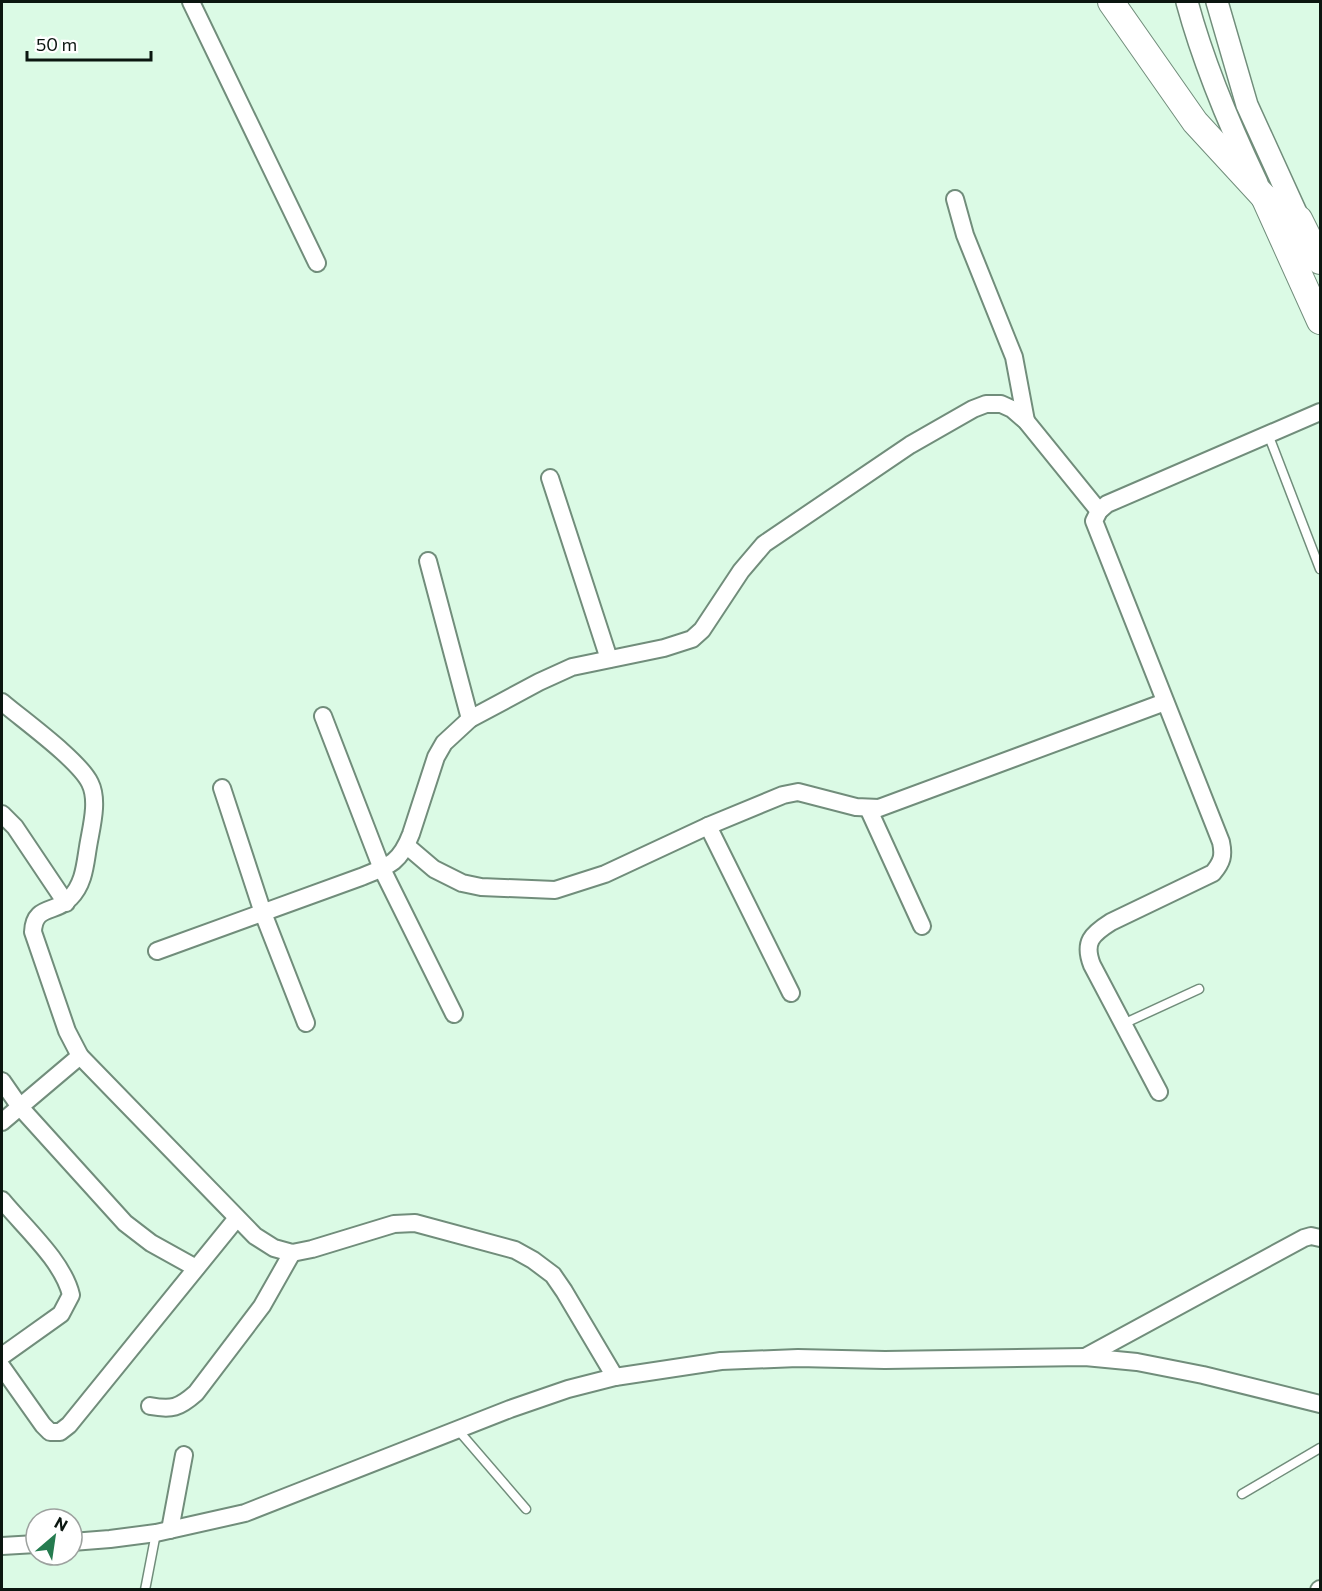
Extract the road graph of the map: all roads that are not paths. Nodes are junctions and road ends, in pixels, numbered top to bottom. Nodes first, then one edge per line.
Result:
1 (191, 2) edge
2 (1111, 2) edge
3 (1187, 2) edge
4 (1217, 2) edge
5 (1264, 197) junction
6 (955, 199) dead end
7 (1299, 219) junction
8 (1320, 261) edge
9 (317, 263) dead end
10 (1320, 321) edge
11 (1320, 412) edge
12 (1026, 421) junction
13 (1268, 434) junction
14 (550, 478) dead end
15 (1099, 511) junction
16 (428, 561) dead end
17 (1320, 569) edge
18 (609, 659) junction
19 (2, 702) edge
20 (1165, 702) junction
21 (323, 716) dead end
22 (470, 719) junction
23 (222, 789) dead end
24 (868, 808) junction
25 (2, 814) edge
26 (708, 825) junction
27 (407, 846) junction
28 (382, 869) junction
29 (66, 903) junction
30 (263, 913) junction
31 (922, 926) dead end
32 (157, 951) dead end
33 (1199, 989) dead end
34 (791, 993) dead end
35 (454, 1014) dead end
36 (306, 1023) dead end
37 (1123, 1024) junction
38 (80, 1056) junction
39 (2, 1081) edge
40 (1159, 1092) dead end
41 (20, 1107) junction
42 (2, 1122) edge
43 (2, 1200) edge
44 (237, 1218) junction
45 (1320, 1238) edge
46 (292, 1252) junction
47 (196, 1268) junction
48 (2, 1356) edge
49 (1084, 1358) junction
50 (2, 1367) edge
51 (615, 1377) junction
52 (1320, 1404) edge
53 (150, 1406) dead end
54 (458, 1430) junction
55 (1320, 1448) edge
56 (184, 1455) dead end
57 (1242, 1494) dead end
58 (526, 1509) dead end
59 (163, 1531) junction
60 (84, 1541) edge
61 (24, 1545) edge
62 (2, 1546) edge
63 (145, 1590) edge

1 - 9 street
2 - 5 main road
3 - 5 street
4 - 7 street
5 - 7 main road
5 - 10 main road
6 - 12 street
7 - 8 main road
11 - 13 street
12 - 15 street
12 - 18 street
13 - 15 street
13 - 17 lane
14 - 18 street
15 - 20 street
16 - 22 street
18 - 22 street
19 - 29 street
20 - 24 street
20 - 37 street
21 - 28 street
22 - 27 street
23 - 30 street
24 - 26 street
24 - 31 street
25 - 29 street
26 - 27 street
26 - 34 street
27 - 28 street
28 - 30 street
28 - 35 street
29 - 38 street
30 - 32 street
30 - 36 street
33 - 37 lane
37 - 40 street
38 - 41 street
38 - 44 street
39 - 41 street
41 - 42 street
41 - 47 street
43 - 48 street
44 - 46 street
44 - 47 street
45 - 49 street
46 - 51 street
46 - 53 street
47 - 50 street
49 - 51 street
49 - 52 street
51 - 54 street
54 - 58 lane
54 - 59 street
55 - 57 lane
56 - 59 street
59 - 60 street
59 - 63 lane
61 - 62 street

